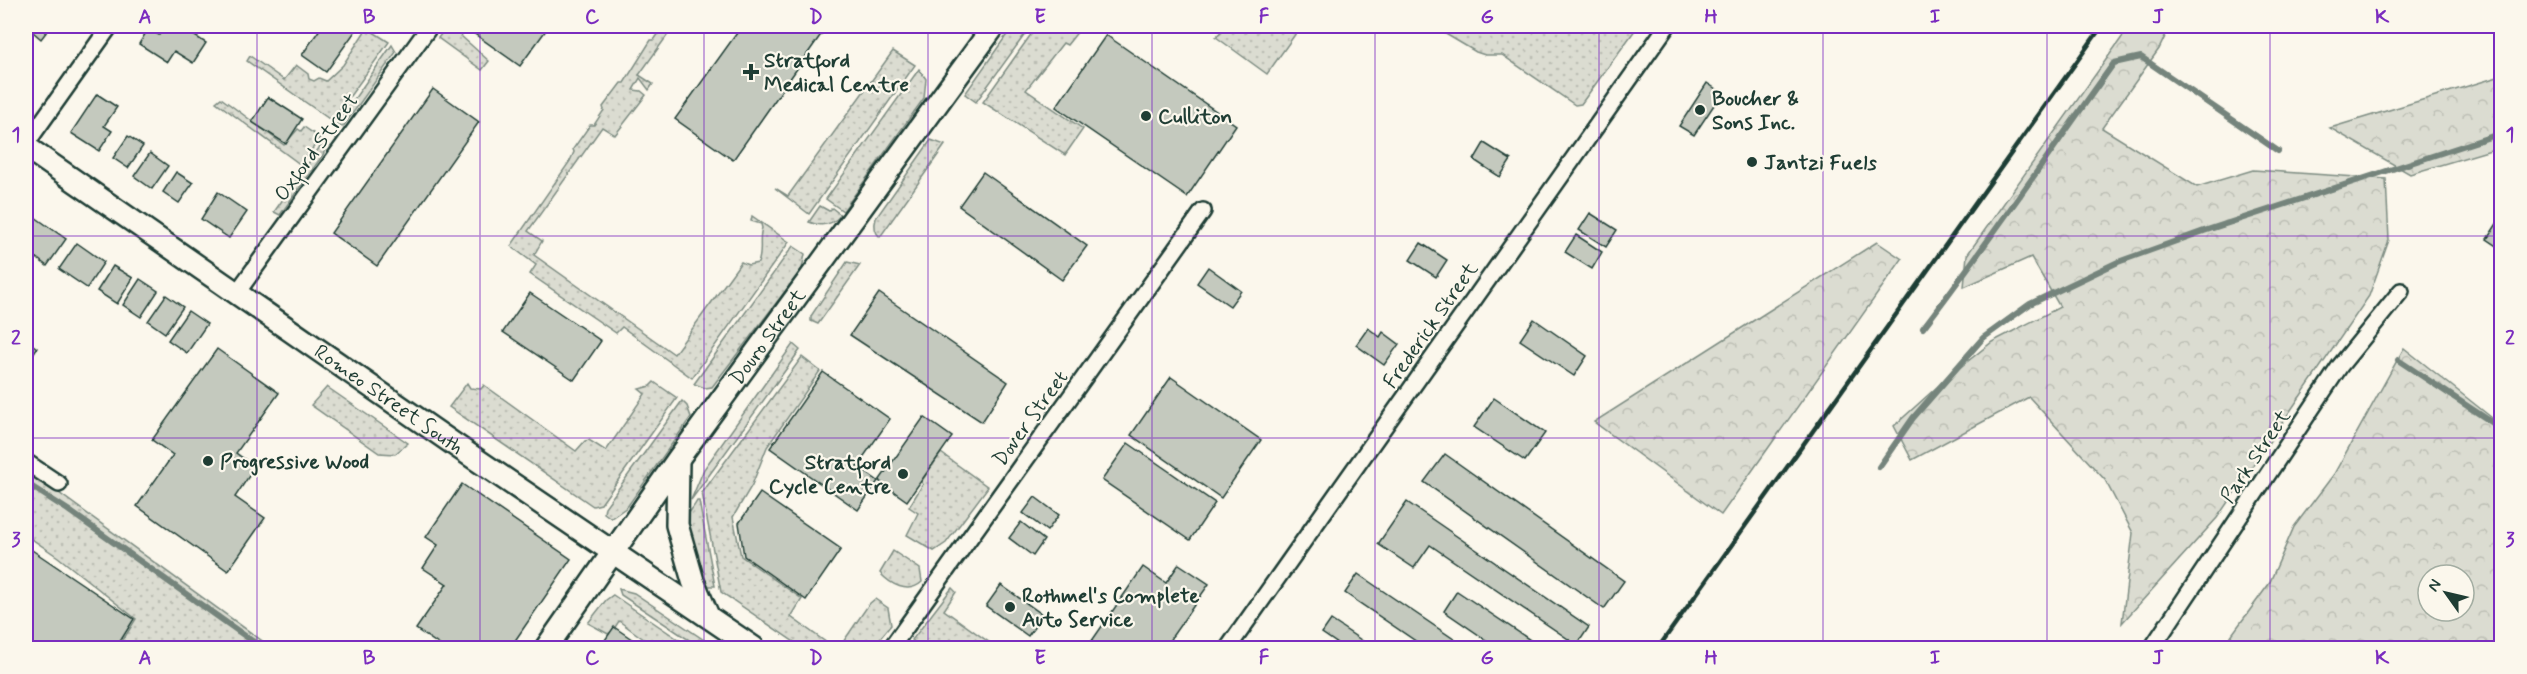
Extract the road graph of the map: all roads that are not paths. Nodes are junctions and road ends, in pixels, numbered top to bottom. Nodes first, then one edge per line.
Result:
1 (110, 26) edge
2 (430, 26) edge
3 (994, 26) edge
4 (1667, 26) edge
5 (26, 146) edge
6 (1203, 211) dead end
7 (2401, 291) dead end
8 (236, 294) junction
9 (678, 459) junction
10 (26, 462) edge
11 (59, 484) dead end
12 (614, 552) junction
13 (708, 616) junction
14 (546, 648) edge
15 (754, 648) edge
16 (891, 648) edge
17 (1228, 648) edge
18 (2152, 648) edge

1 - 5 street
2 - 8 street, Oxford Street
3 - 9 main road, Douro Street
4 - 17 street, Frederick Street
5 - 8 main road, Romeo Street South
6 - 16 street, Dover Street
7 - 18 street, Park Street
8 - 12 main road, Romeo Street South
9 - 12 main road, Douro Street
9 - 13 main road
10 - 11 street
12 - 13 main road, Romeo Street South
12 - 14 main road, Douro Street
13 - 15 main road, Romeo Street South

